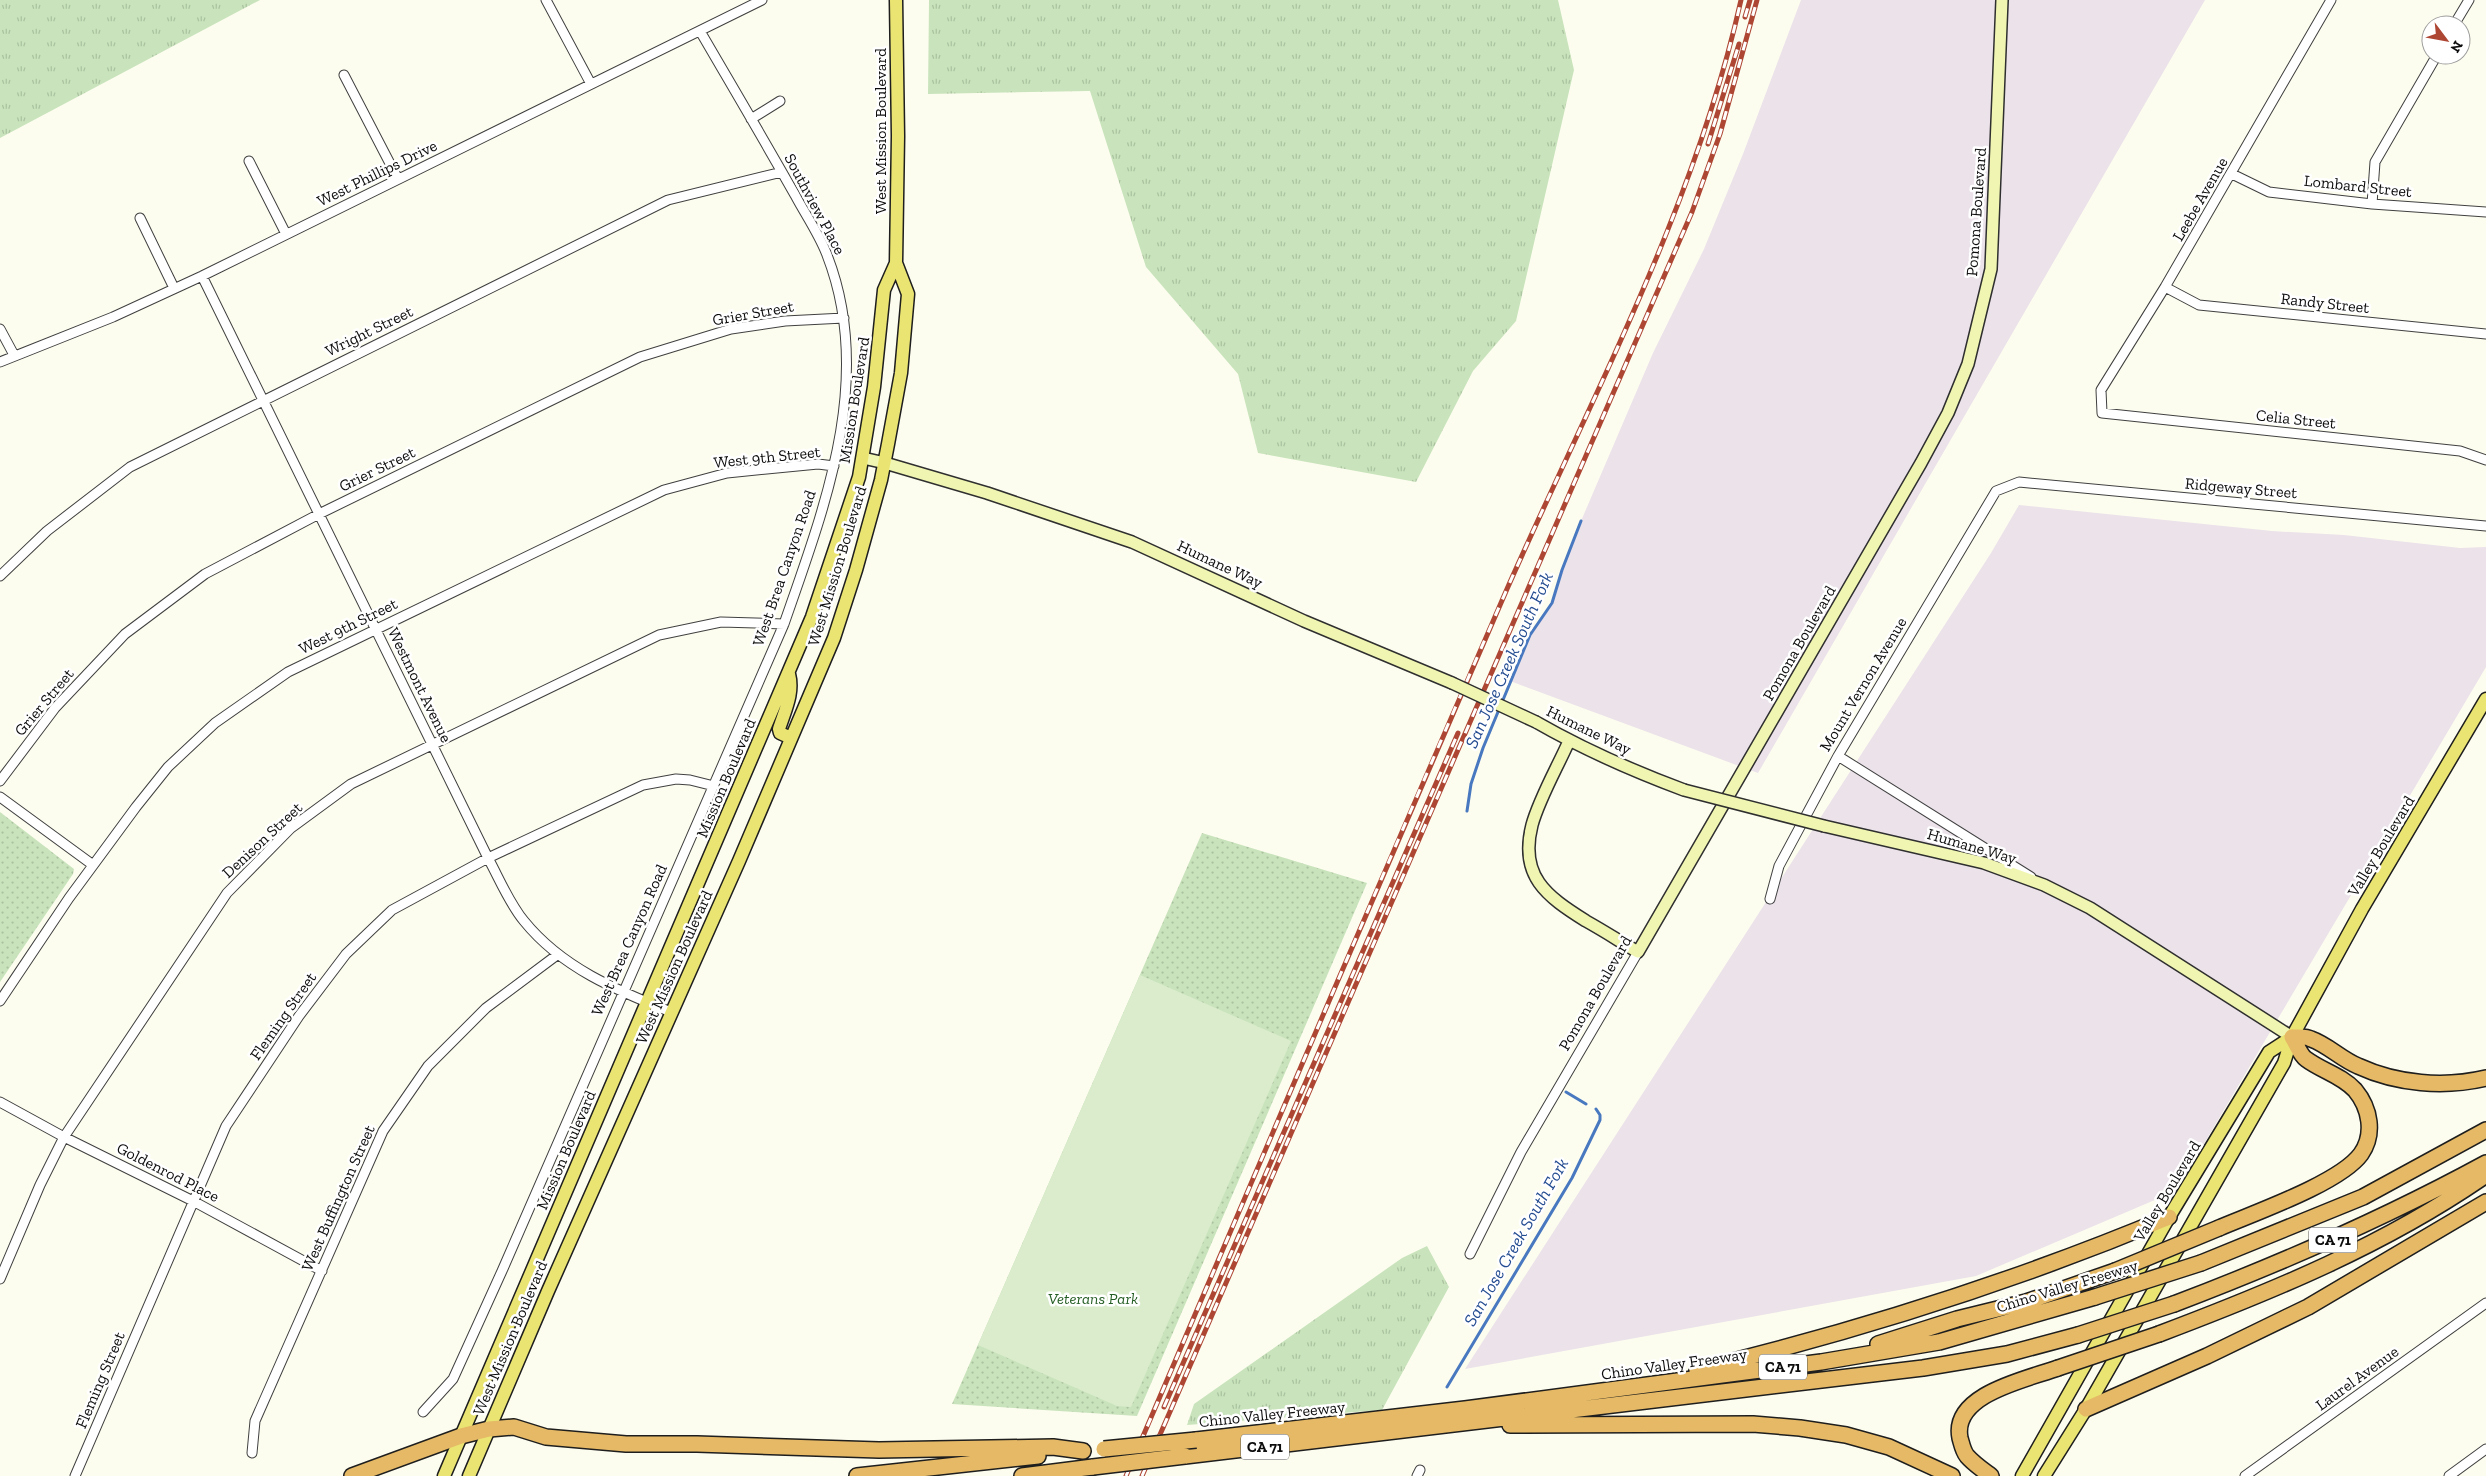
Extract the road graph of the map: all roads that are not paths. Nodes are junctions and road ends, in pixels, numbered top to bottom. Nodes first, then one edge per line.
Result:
1 (546, 0) edge
2 (762, 0) edge
3 (896, 0) edge
4 (2002, 0) edge
5 (2331, 0) edge
6 (2469, 0) edge
7 (2460, 15) edge
8 (700, 31) junction
9 (2431, 65) edge
10 (344, 74) dead end
11 (591, 84) junction
12 (780, 101) dead end
13 (751, 119) junction
14 (249, 161) dead end
15 (782, 172) junction
16 (2232, 174) junction
17 (398, 179) junction
18 (2372, 204) junction
19 (2486, 212) edge
20 (140, 218) dead end
21 (286, 234) junction
22 (896, 263) junction
23 (202, 276) junction
24 (2165, 287) junction
25 (174, 288) junction
26 (844, 318) junction
27 (0, 329) edge
28 (2486, 334) edge
29 (14, 355) junction
30 (0, 362) edge
31 (262, 400) junction
32 (2102, 413) joint
33 (863, 458) junction
34 (2486, 460) edge
35 (885, 462) junction
36 (834, 466) junction
37 (1996, 491) joint
38 (319, 514) junction
39 (2486, 521) edge
40 (2486, 526) edge
41 (0, 576) edge
42 (784, 624) junction
43 (376, 629) junction
44 (788, 674) junction
45 (2486, 699) edge
46 (791, 738) junction
47 (1569, 741) junction
48 (433, 745) junction
49 (1838, 756) junction
50 (0, 782) edge
51 (714, 786) junction
52 (0, 797) edge
53 (488, 858) junction
54 (93, 865) junction
55 (2044, 885) junction
56 (1770, 899) dead end
57 (1638, 952) junction
58 (557, 955) junction
59 (622, 993) junction
60 (0, 1001) edge
61 (647, 1003) junction
62 (671, 1012) junction
63 (2292, 1037) junction
64 (2486, 1078) edge
65 (0, 1102) edge
66 (2486, 1130) edge
67 (64, 1137) junction
68 (2486, 1163) edge
69 (2486, 1175) edge
70 (193, 1201) junction
71 (2486, 1202) edge
72 (2170, 1218) junction
73 (1470, 1254) dead end
74 (322, 1271) junction
75 (0, 1279) edge
76 (2486, 1303) edge
77 (1821, 1362) junction
78 (1618, 1389) junction
79 (2086, 1409) junction
80 (424, 1412) dead end
81 (1475, 1422) junction
82 (489, 1429) junction
83 (461, 1436) junction
84 (2486, 1449) edge
85 (1083, 1451) junction
86 (252, 1453) dead end
87 (76, 1476) edge
88 (352, 1476) edge
89 (444, 1476) edge
90 (469, 1476) edge
91 (857, 1476) edge
92 (1022, 1476) edge
93 (1952, 1476) edge
94 (1991, 1476) edge
95 (2022, 1476) edge
96 (2044, 1476) edge
97 (2245, 1476) edge
98 (2449, 1476) edge

1 - 11 street
2 - 8 street, West Phillips Drive
3 - 22 main road, West Mission Boulevard
4 - 57 street, Pomona Boulevard
5 - 16 street, Leebe Avenue
6 - 7 street
8 - 11 street, West Phillips Drive
8 - 13 street, Southview Place
9 - 18 street
10 - 17 street
11 - 17 street, West Phillips Drive
12 - 13 street
13 - 15 street, Southview Place
14 - 21 street
15 - 26 street, Southview Place
15 - 31 street, Wright Street
16 - 18 street, Lombard Street
16 - 24 street, Leebe Avenue
17 - 21 street, West Phillips Drive
18 - 19 street, Lombard Street
20 - 25 street
21 - 23 street, West Phillips Drive
22 - 33 main road, Mission Boulevard
22 - 35 main road
23 - 25 street, West Phillips Drive
23 - 31 street, Westmont Avenue
24 - 28 street, Randy Street
24 - 32 street, Leebe Avenue
25 - 29 street, West Phillips Drive
26 - 36 street, Southview Place
26 - 38 street, Grier Street
27 - 29 street
29 - 30 street, West Phillips Drive
31 - 38 street, Westmont Avenue
31 - 41 street, Wright Street
32 - 34 street, Celia Street
33 - 35 street, Humane Way
33 - 44 main road, Mission Boulevard
35 - 46 main road, West Mission Boulevard
35 - 47 street, Humane Way, bridge
36 - 42 street, West Brea Canyon Road
36 - 43 street, West 9th Street
37 - 40 street, Ridgeway Street
37 - 49 street, Mount Vernon Avenue
38 - 43 street, Westmont Avenue
38 - 50 street, Grier Street
39 - 40 street
42 - 48 street, Denison Street
42 - 51 street, West Brea Canyon Road
43 - 48 street, Westmont Avenue
43 - 54 street, West 9th Street
44 - 46 main road
44 - 61 main road, Mission Boulevard
45 - 63 main road, Valley Boulevard
46 - 62 main road, West Mission Boulevard
47 - 55 street, Humane Way, bridge
47 - 57 street
48 - 53 street, Westmont Avenue
48 - 67 street, Denison Street
49 - 55 street
49 - 56 street, Mount Vernon Avenue
51 - 53 street, Fleming Street
51 - 59 street, West Brea Canyon Road
52 - 54 street
53 - 58 street, Westmont Avenue
53 - 70 street, Fleming Street
54 - 60 street, West 9th Street
55 - 63 street, Humane Way
57 - 73 street, Pomona Boulevard
58 - 59 street, Westmont Avenue
58 - 74 street, West Buffington Street
59 - 61 street, Westmont Avenue
59 - 80 street, West Brea Canyon Road
61 - 62 street, Westmont Avenue
61 - 83 main road, Mission Boulevard
62 - 82 main road, West Mission Boulevard
63 - 64 highway
63 - 72 main road, Valley Boulevard
63 - 77 highway, bridge
63 - 79 main road, Valley Boulevard
65 - 67 street, Goldenrod Place
66 - 77 highway, Chino Valley Freeway / CA 71, bridge
67 - 70 street, Goldenrod Place
67 - 75 street, Denison Street
68 - 81 highway, Chino Valley Freeway / CA 71, bridge
69 - 94 highway, bridge
70 - 74 street, Goldenrod Place
70 - 87 street, Fleming Street
71 - 79 highway
72 - 78 highway
72 - 95 main road, Valley Boulevard
74 - 86 street, West Buffington Street
76 - 97 street, Laurel Avenue
77 - 78 highway, Chino Valley Freeway / CA 71
78 - 85 highway, Chino Valley Freeway / CA 71, bridge
79 - 96 main road, Valley Boulevard
81 - 92 highway, Chino Valley Freeway / CA 71, bridge
81 - 93 highway
82 - 83 highway
82 - 85 highway
82 - 90 main road, West Mission Boulevard
83 - 88 highway
83 - 89 main road, Mission Boulevard
84 - 98 street
85 - 91 highway, Chino Valley Freeway / CA 71

